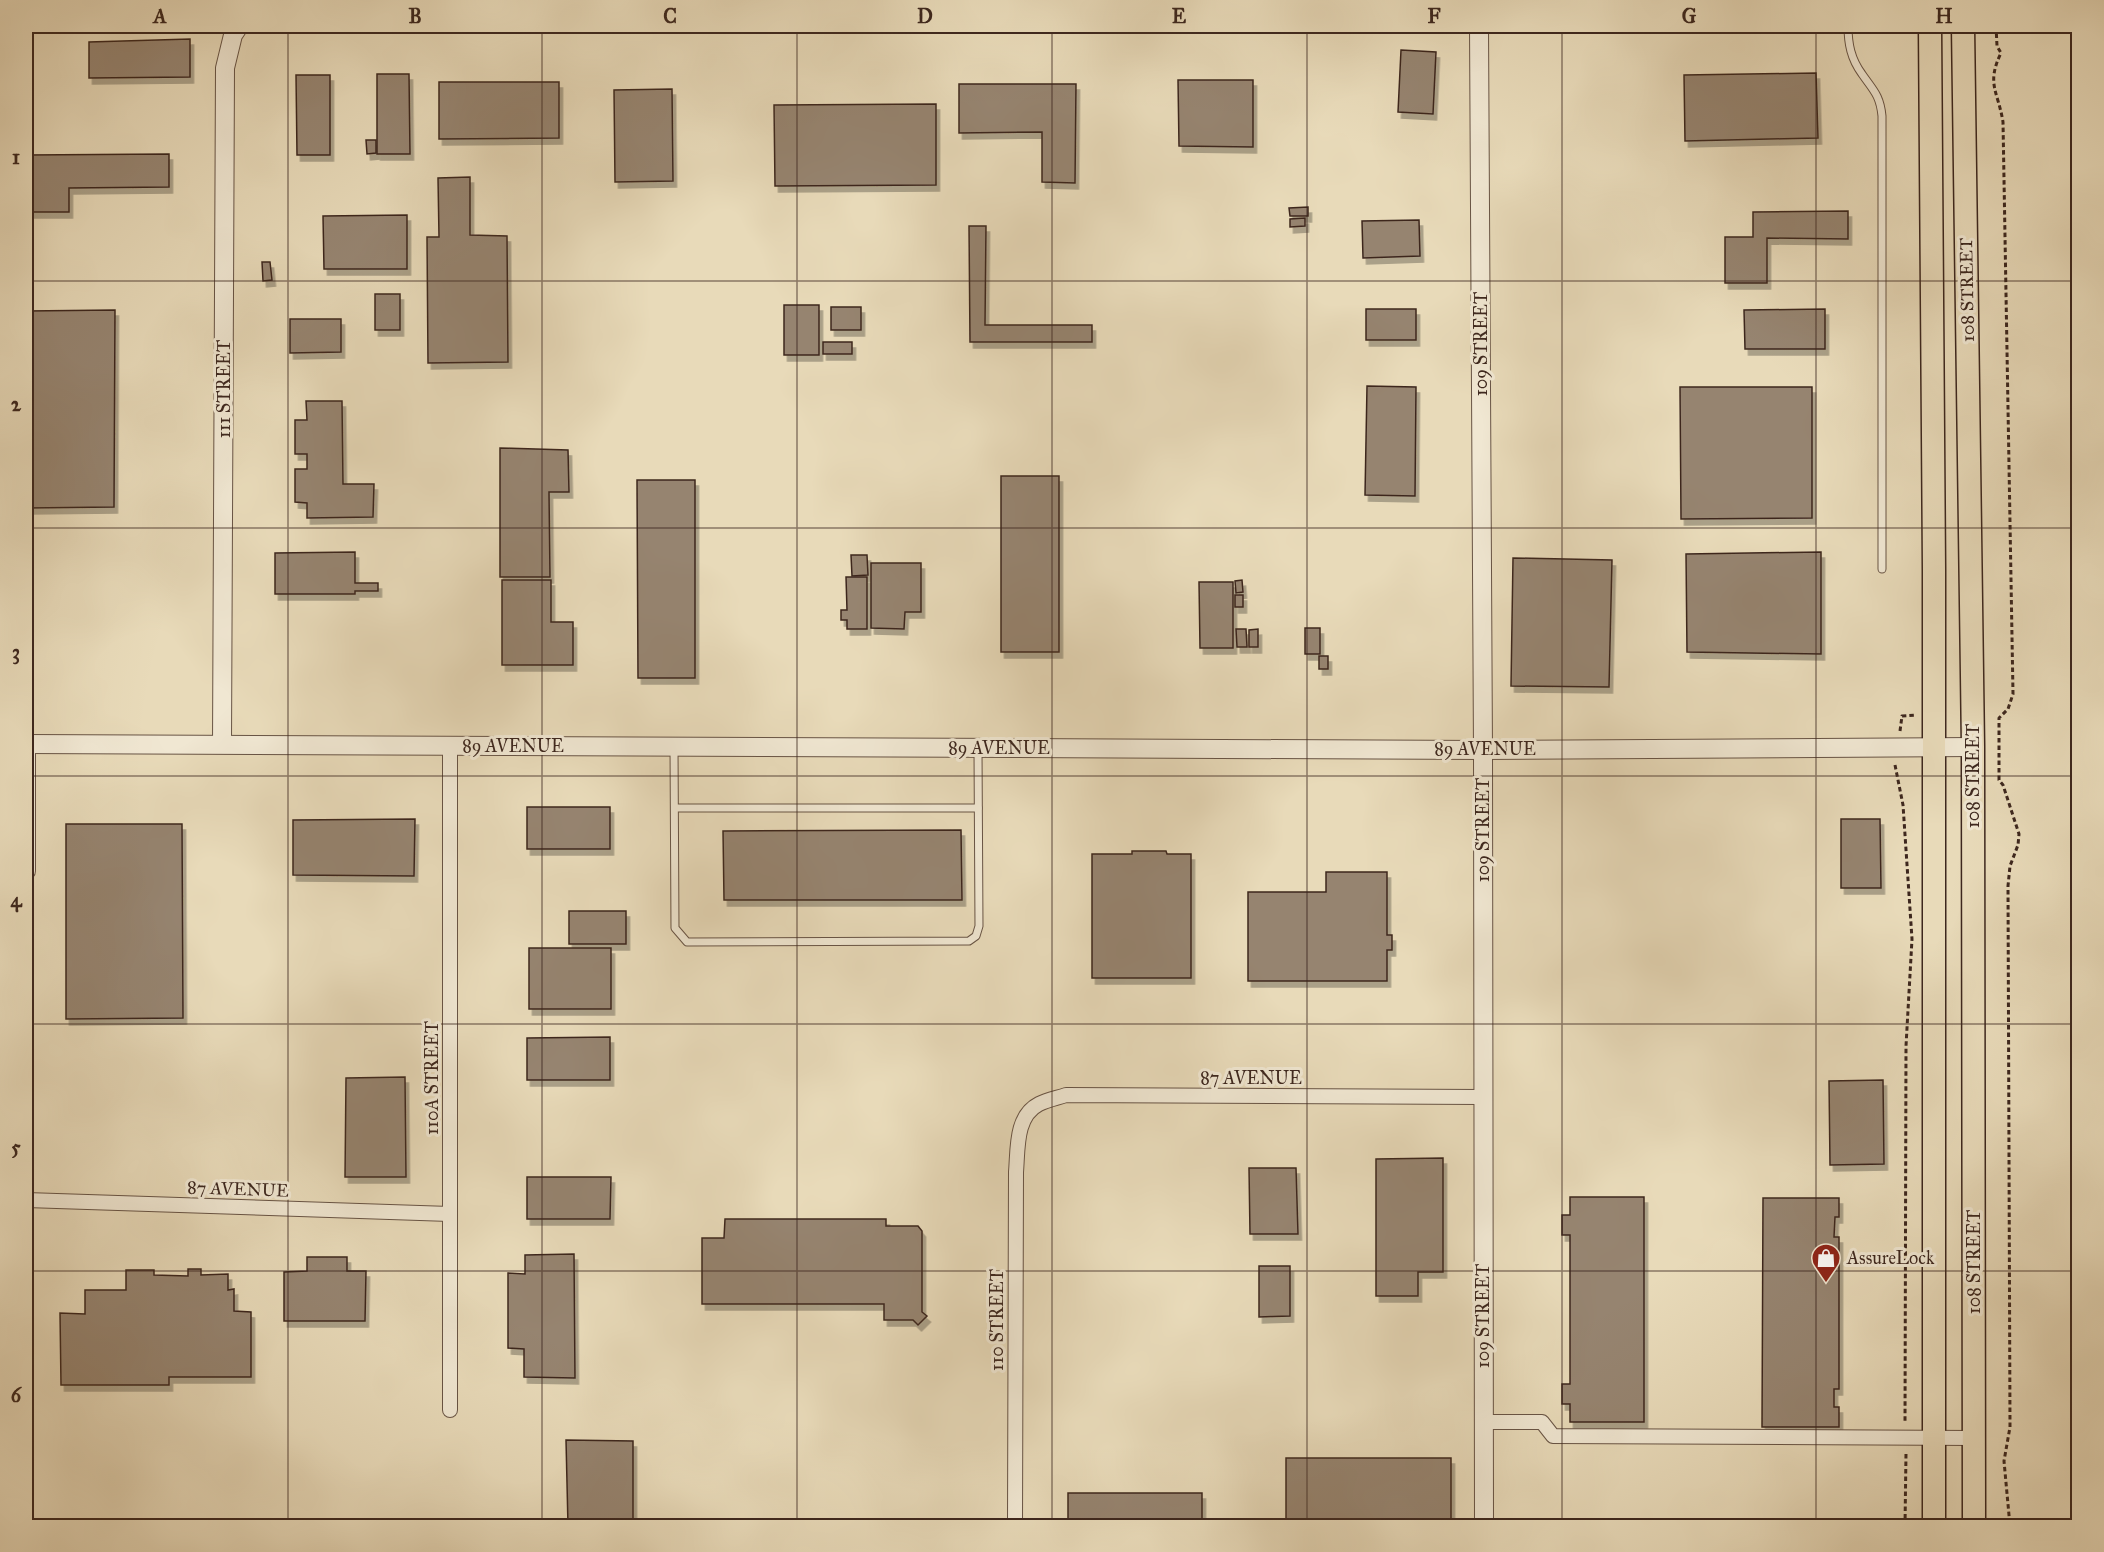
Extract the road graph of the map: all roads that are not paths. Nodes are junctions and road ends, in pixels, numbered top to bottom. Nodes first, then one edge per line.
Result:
1 (1479, 26) edge
2 (1848, 26) edge
3 (1930, 26) edge
4 (1963, 26) edge
5 (236, 30) edge
6 (1882, 568) dead end
7 (26, 744) edge
8 (222, 744) junction
9 (450, 746) junction
10 (674, 746) junction
11 (1973, 747) junction
12 (978, 748) junction
13 (1934, 748) junction
14 (1483, 750) junction
15 (675, 808) junction
16 (978, 808) junction
17 (26, 871) edge
18 (1482, 1097) junction
19 (1026, 1115) joint
20 (26, 1200) edge
21 (450, 1214) junction
22 (450, 1410) dead end
23 (1483, 1422) junction
24 (1934, 1438) junction
25 (1974, 1438) junction
26 (1015, 1527) edge
27 (1484, 1527) edge
28 (1934, 1527) edge
29 (1974, 1527) edge

1 - 14 street, 109 STREET
2 - 6 lane
3 - 13 main road, 108 STREET
4 - 11 main road, 108 STREET
5 - 8 street, 111 STREET
7 - 8 street, 89 AVENUE
7 - 17 street
8 - 9 street, 89 AVENUE
9 - 10 street, 89 AVENUE
9 - 21 street, 110A STREET
10 - 12 street, 89 AVENUE
10 - 15 lane
11 - 13 street, 89 AVENUE
11 - 25 main road, 108 STREET
12 - 14 street, 89 AVENUE
12 - 16 lane
13 - 14 street, 89 AVENUE
13 - 24 main road, 108 STREET
14 - 18 street, 109 STREET
15 - 16 lane
15 - 16 lane
18 - 19 street, 87 AVENUE
18 - 23 street, 109 STREET
19 - 26 street, 110 STREET
20 - 21 street, 87 AVENUE
21 - 22 street, 110A STREET
23 - 24 street
23 - 27 street, 109 STREET
24 - 25 street
24 - 28 main road, 108 STREET
25 - 29 main road, 108 STREET

